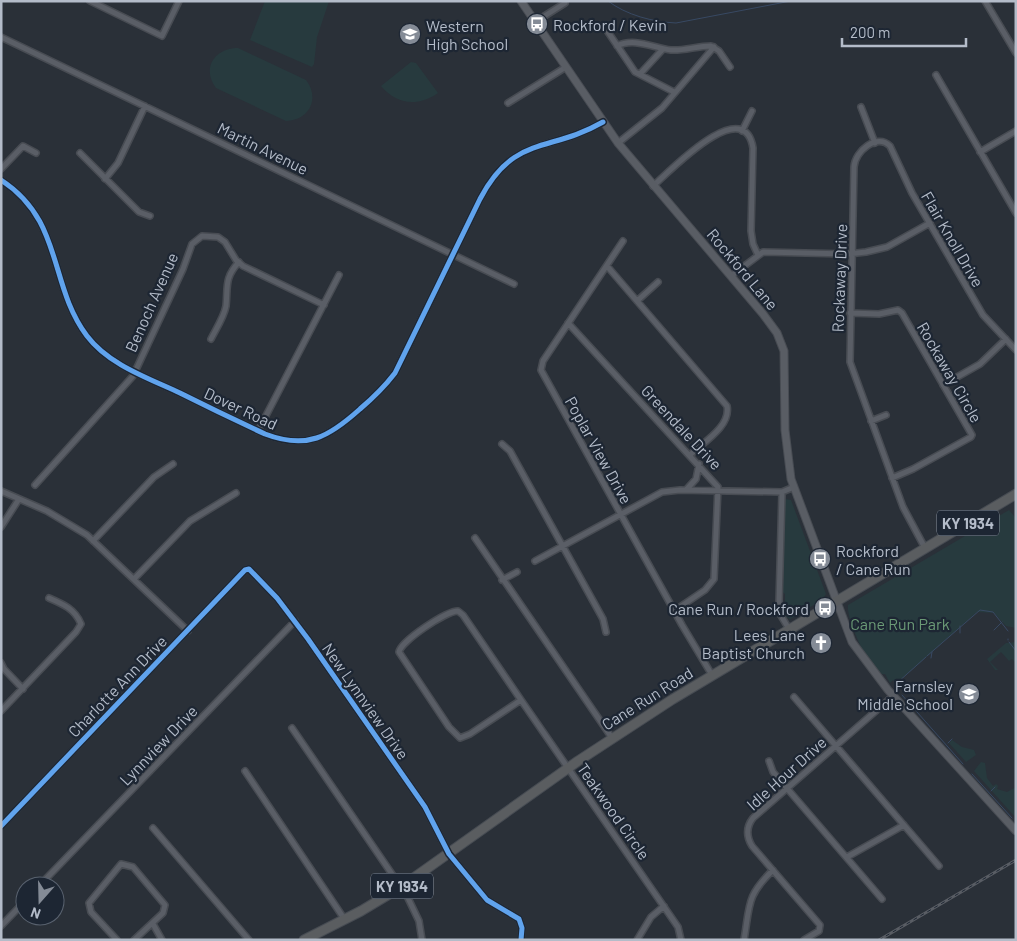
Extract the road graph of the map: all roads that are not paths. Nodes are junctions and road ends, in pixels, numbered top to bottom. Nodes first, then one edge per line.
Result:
1 (90, 1) edge
2 (179, 1) edge
3 (521, 1) edge
4 (985, 1) edge
5 (565, 3) dead end
6 (535, 22) junction
7 (608, 32) dead end
8 (1, 36) edge
9 (617, 46) junction
10 (714, 47) junction
11 (663, 49) junction
12 (1016, 54) edge
13 (730, 67) dead end
14 (566, 68) junction
15 (640, 74) junction
16 (936, 75) dead end
17 (674, 92) junction
18 (508, 103) dead end
19 (146, 106) junction
20 (862, 107) dead end
21 (752, 111) dead end
22 (603, 122) junction
23 (742, 131) junction
24 (1016, 131) edge
25 (618, 143) junction
26 (875, 143) junction
27 (980, 152) junction
28 (36, 153) dead end
29 (80, 153) dead end
30 (1, 169) edge
31 (105, 179) junction
32 (1, 180) edge
33 (653, 186) junction
34 (1016, 213) edge
35 (150, 216) dead end
36 (930, 223) junction
37 (623, 241) dead end
38 (454, 254) junction
39 (852, 254) junction
40 (758, 255) junction
41 (239, 262) junction
42 (607, 266) junction
43 (339, 275) dead end
44 (731, 276) junction
45 (658, 282) dead end
46 (514, 284) dead end
47 (637, 301) junction
48 (324, 305) junction
49 (850, 314) junction
50 (568, 323) junction
51 (211, 339) dead end
52 (1006, 340) junction
53 (1016, 350) edge
54 (134, 372) junction
55 (943, 385) junction
56 (886, 415) dead end
57 (871, 421) junction
58 (258, 431) junction
59 (502, 444) dead end
60 (690, 454) junction
61 (173, 464) dead end
62 (699, 464) junction
63 (892, 478) junction
64 (35, 485) dead end
65 (794, 487) junction
66 (686, 490) junction
67 (1, 491) edge
68 (718, 491) junction
69 (782, 492) junction
70 (236, 493) dead end
71 (1016, 494) edge
72 (20, 499) junction
73 (620, 514) junction
74 (1, 527) edge
75 (475, 538) dead end
76 (93, 541) junction
77 (562, 546) junction
78 (925, 548) junction
79 (535, 561) dead end
80 (253, 570) joint
81 (517, 572) dead end
82 (134, 579) junction
83 (502, 580) junction
84 (49, 598) dead end
85 (836, 601) junction
86 (674, 611) junction
87 (295, 621) junction
88 (789, 629) junction
89 (188, 631) junction
90 (606, 632) dead end
91 (1, 663) edge
92 (712, 675) junction
93 (23, 689) junction
94 (893, 696) junction
95 (794, 697) dead end
96 (521, 700) junction
97 (1, 711) edge
98 (292, 728) dead end
99 (612, 738) junction
100 (836, 746) junction
101 (769, 761) dead end
102 (569, 768) junction
103 (244, 772) dead end
104 (967, 778) junction
105 (787, 788) junction
106 (904, 825) junction
107 (1, 826) edge
108 (153, 828) dead end
109 (1016, 831) edge
110 (1016, 835) edge
111 (449, 854) junction
112 (847, 857) junction
113 (940, 866) dead end
114 (773, 870) junction
115 (49, 876) edge
116 (402, 887) junction
117 (882, 899) dead end
118 (664, 906) junction
119 (15, 911) edge
120 (345, 920) junction
121 (153, 924) junction
122 (1, 926) edge
123 (522, 939) edge
124 (117, 940) edge
125 (134, 940) edge
126 (162, 940) edge
127 (249, 940) edge
128 (304, 940) edge
129 (422, 940) edge
130 (638, 940) edge
131 (681, 940) edge
132 (744, 940) edge
133 (804, 940) edge

1 - 2 street
3 - 6 main road, Rockford Lane
4 - 12 street
5 - 6 street
6 - 14 main road, Rockford Lane
7 - 9 street
8 - 19 street, Martin Avenue
9 - 11 street
9 - 15 street
10 - 11 street
10 - 13 street
10 - 17 street
11 - 15 street
14 - 18 street
14 - 22 main road, Rockford Lane
15 - 17 street
16 - 27 street
17 - 25 street
19 - 31 street
19 - 38 street, Martin Avenue
20 - 26 street
21 - 23 street
22 - 25 main road, Rockford Lane
22 - 38 street, Dover Road
23 - 33 street
23 - 40 street
24 - 27 street
25 - 33 main road, Rockford Lane
26 - 36 street, Flair Knoll Drive
26 - 39 street, Rockaway Drive
27 - 34 street
28 - 30 street
29 - 31 street
31 - 35 street
32 - 54 street, Dover Road
33 - 44 main road, Rockford Lane
36 - 39 street
36 - 52 street, Flair Knoll Drive
37 - 42 street, Poplar View Drive
38 - 46 street, Martin Avenue
38 - 58 street, Dover Road
39 - 40 street
39 - 49 street, Rockaway Drive
40 - 44 street
41 - 48 street
41 - 51 street
41 - 54 street, Benoch Avenue
42 - 47 street
42 - 50 street, Poplar View Drive
43 - 48 street
44 - 65 main road, Rockford Lane
45 - 47 street
47 - 60 street
48 - 58 street
49 - 55 street, Rockaway Circle
49 - 57 street, Rockaway Drive
50 - 60 street, Greendale Drive
50 - 73 street, Poplar View Drive
52 - 53 street, Flair Knoll Drive
52 - 55 street
54 - 58 street, Dover Road
54 - 64 street, Benoch Avenue
55 - 63 street, Rockaway Circle
56 - 57 street
57 - 63 street, Rockaway Drive
59 - 77 street
60 - 62 street, Greendale Drive
61 - 76 street
62 - 66 street
62 - 68 street, Greendale Drive
63 - 78 street, Rockaway Drive
65 - 69 street
65 - 85 main road, Rockford Lane
66 - 68 street
66 - 73 street
67 - 72 street
68 - 69 street
68 - 86 street, Greendale Drive
69 - 88 street
70 - 82 street
71 - 78 highway, Cane Run Road / KY 1934
72 - 74 street
72 - 76 street
73 - 77 street
73 - 86 street, Poplar View Drive
75 - 83 street
76 - 82 street
77 - 79 street
77 - 90 street
78 - 85 highway, Cane Run Road / KY 1934
80 - 87 street, New Lynnview Drive
80 - 89 street, Charlotte Ann Drive
81 - 83 street
82 - 89 street
83 - 99 street
84 - 93 street
85 - 88 highway, Cane Run Road / KY 1934
85 - 94 main road, Rockford Lane
86 - 92 street, Poplar View Drive
87 - 111 street, New Lynnview Drive
87 - 115 street, Lynnview Drive
88 - 92 highway, Cane Run Road / KY 1934
89 - 107 street, Charlotte Ann Drive
91 - 93 street
92 - 99 highway, Cane Run Road / KY 1934
93 - 97 street
94 - 100 street, Idle Hour Drive
94 - 104 main road, Rockford Lane
95 - 100 street
96 - 96 street, Teakwood Circle
96 - 102 street, Teakwood Circle
98 - 116 street
99 - 102 highway, Cane Run Road / KY 1934
100 - 105 street, Idle Hour Drive
100 - 106 street
101 - 105 street
102 - 111 highway, Cane Run Road / KY 1934
102 - 118 street, Teakwood Circle
103 - 120 street
104 - 109 main road
104 - 110 main road
105 - 112 street
105 - 114 street, Idle Hour Drive
106 - 112 street
106 - 113 street
108 - 127 street
111 - 116 highway, Cane Run Road / KY 1934
111 - 123 street, New Lynnview Drive
112 - 117 street
114 - 132 street
114 - 133 street, Idle Hour Drive
116 - 120 highway, Cane Run Road / KY 1934
116 - 129 street
118 - 130 street
118 - 131 street, Teakwood Circle
119 - 122 street
120 - 128 highway, Cane Run Road / KY 1934
121 - 124 street
121 - 125 street
121 - 126 street

